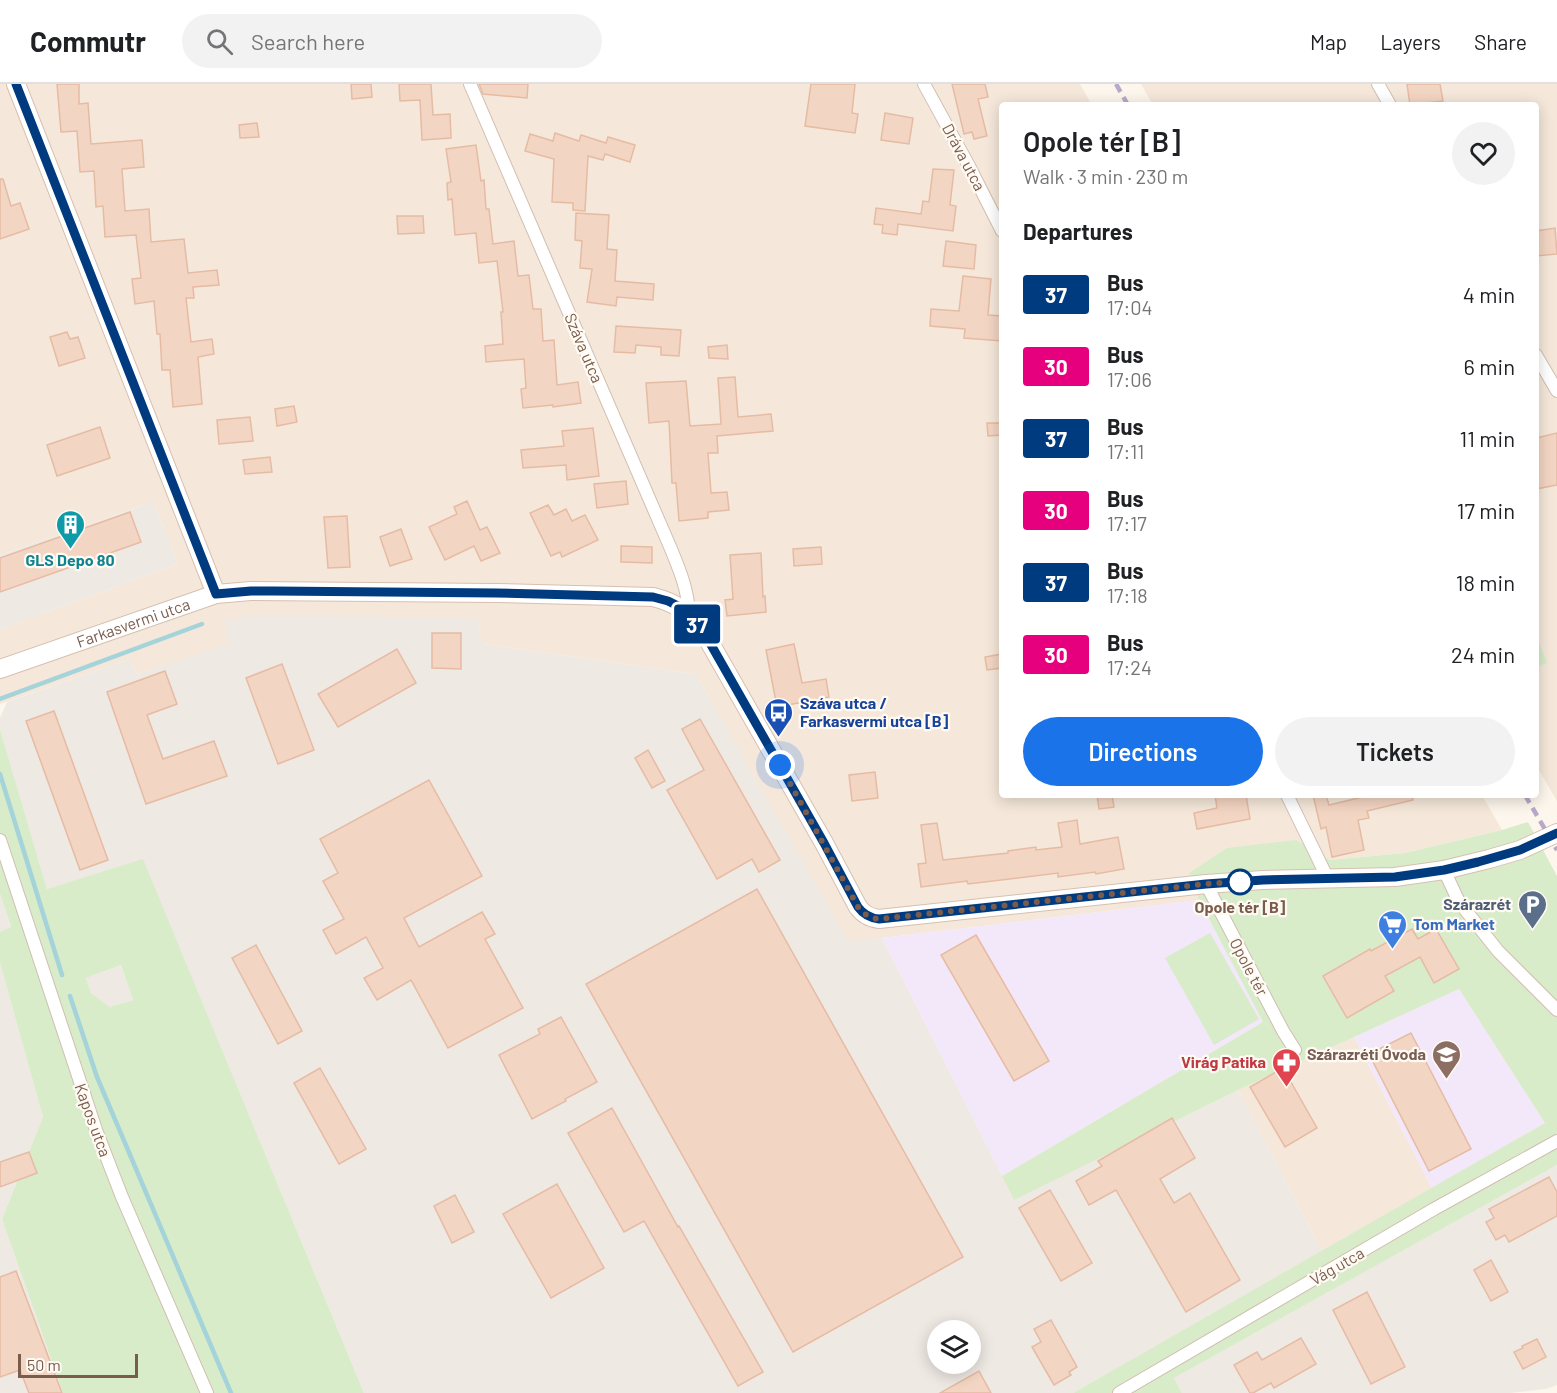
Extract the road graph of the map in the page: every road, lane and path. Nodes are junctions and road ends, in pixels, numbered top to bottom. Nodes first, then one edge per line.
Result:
1 (16, 84) edge
2 (470, 84) edge
3 (924, 84) edge
4 (1378, 84) edge
5 (1388, 102) edge
6 (999, 225) edge
7 (1539, 360) edge
8 (1557, 391) edge
9 (216, 594) junction
10 (689, 614) junction
11 (0, 669) edge
12 (1288, 798) edge
13 (1557, 833) edge
14 (0, 840) edge
15 (1444, 870) junction
16 (1328, 879) junction
17 (1206, 884) junction
18 (1557, 1010) edge
19 (1295, 1050) dead end
20 (1557, 1141) edge
21 (207, 1393) edge
22 (1119, 1393) edge

1 - 9 street
2 - 10 street, Száva utca
3 - 6 street, Dráva utca
4 - 5 street
7 - 8 street
9 - 10 street, Farkasvermi utca
9 - 11 street, Farkasvermi utca
10 - 17 street, Farkasvermi utca
12 - 16 street
13 - 15 street, Farkasvermi utca
14 - 21 street, Kapos utca
15 - 16 street, Farkasvermi utca
15 - 18 street
16 - 17 street, Farkasvermi utca
17 - 19 street, Opole tér
20 - 22 street, Vág utca

